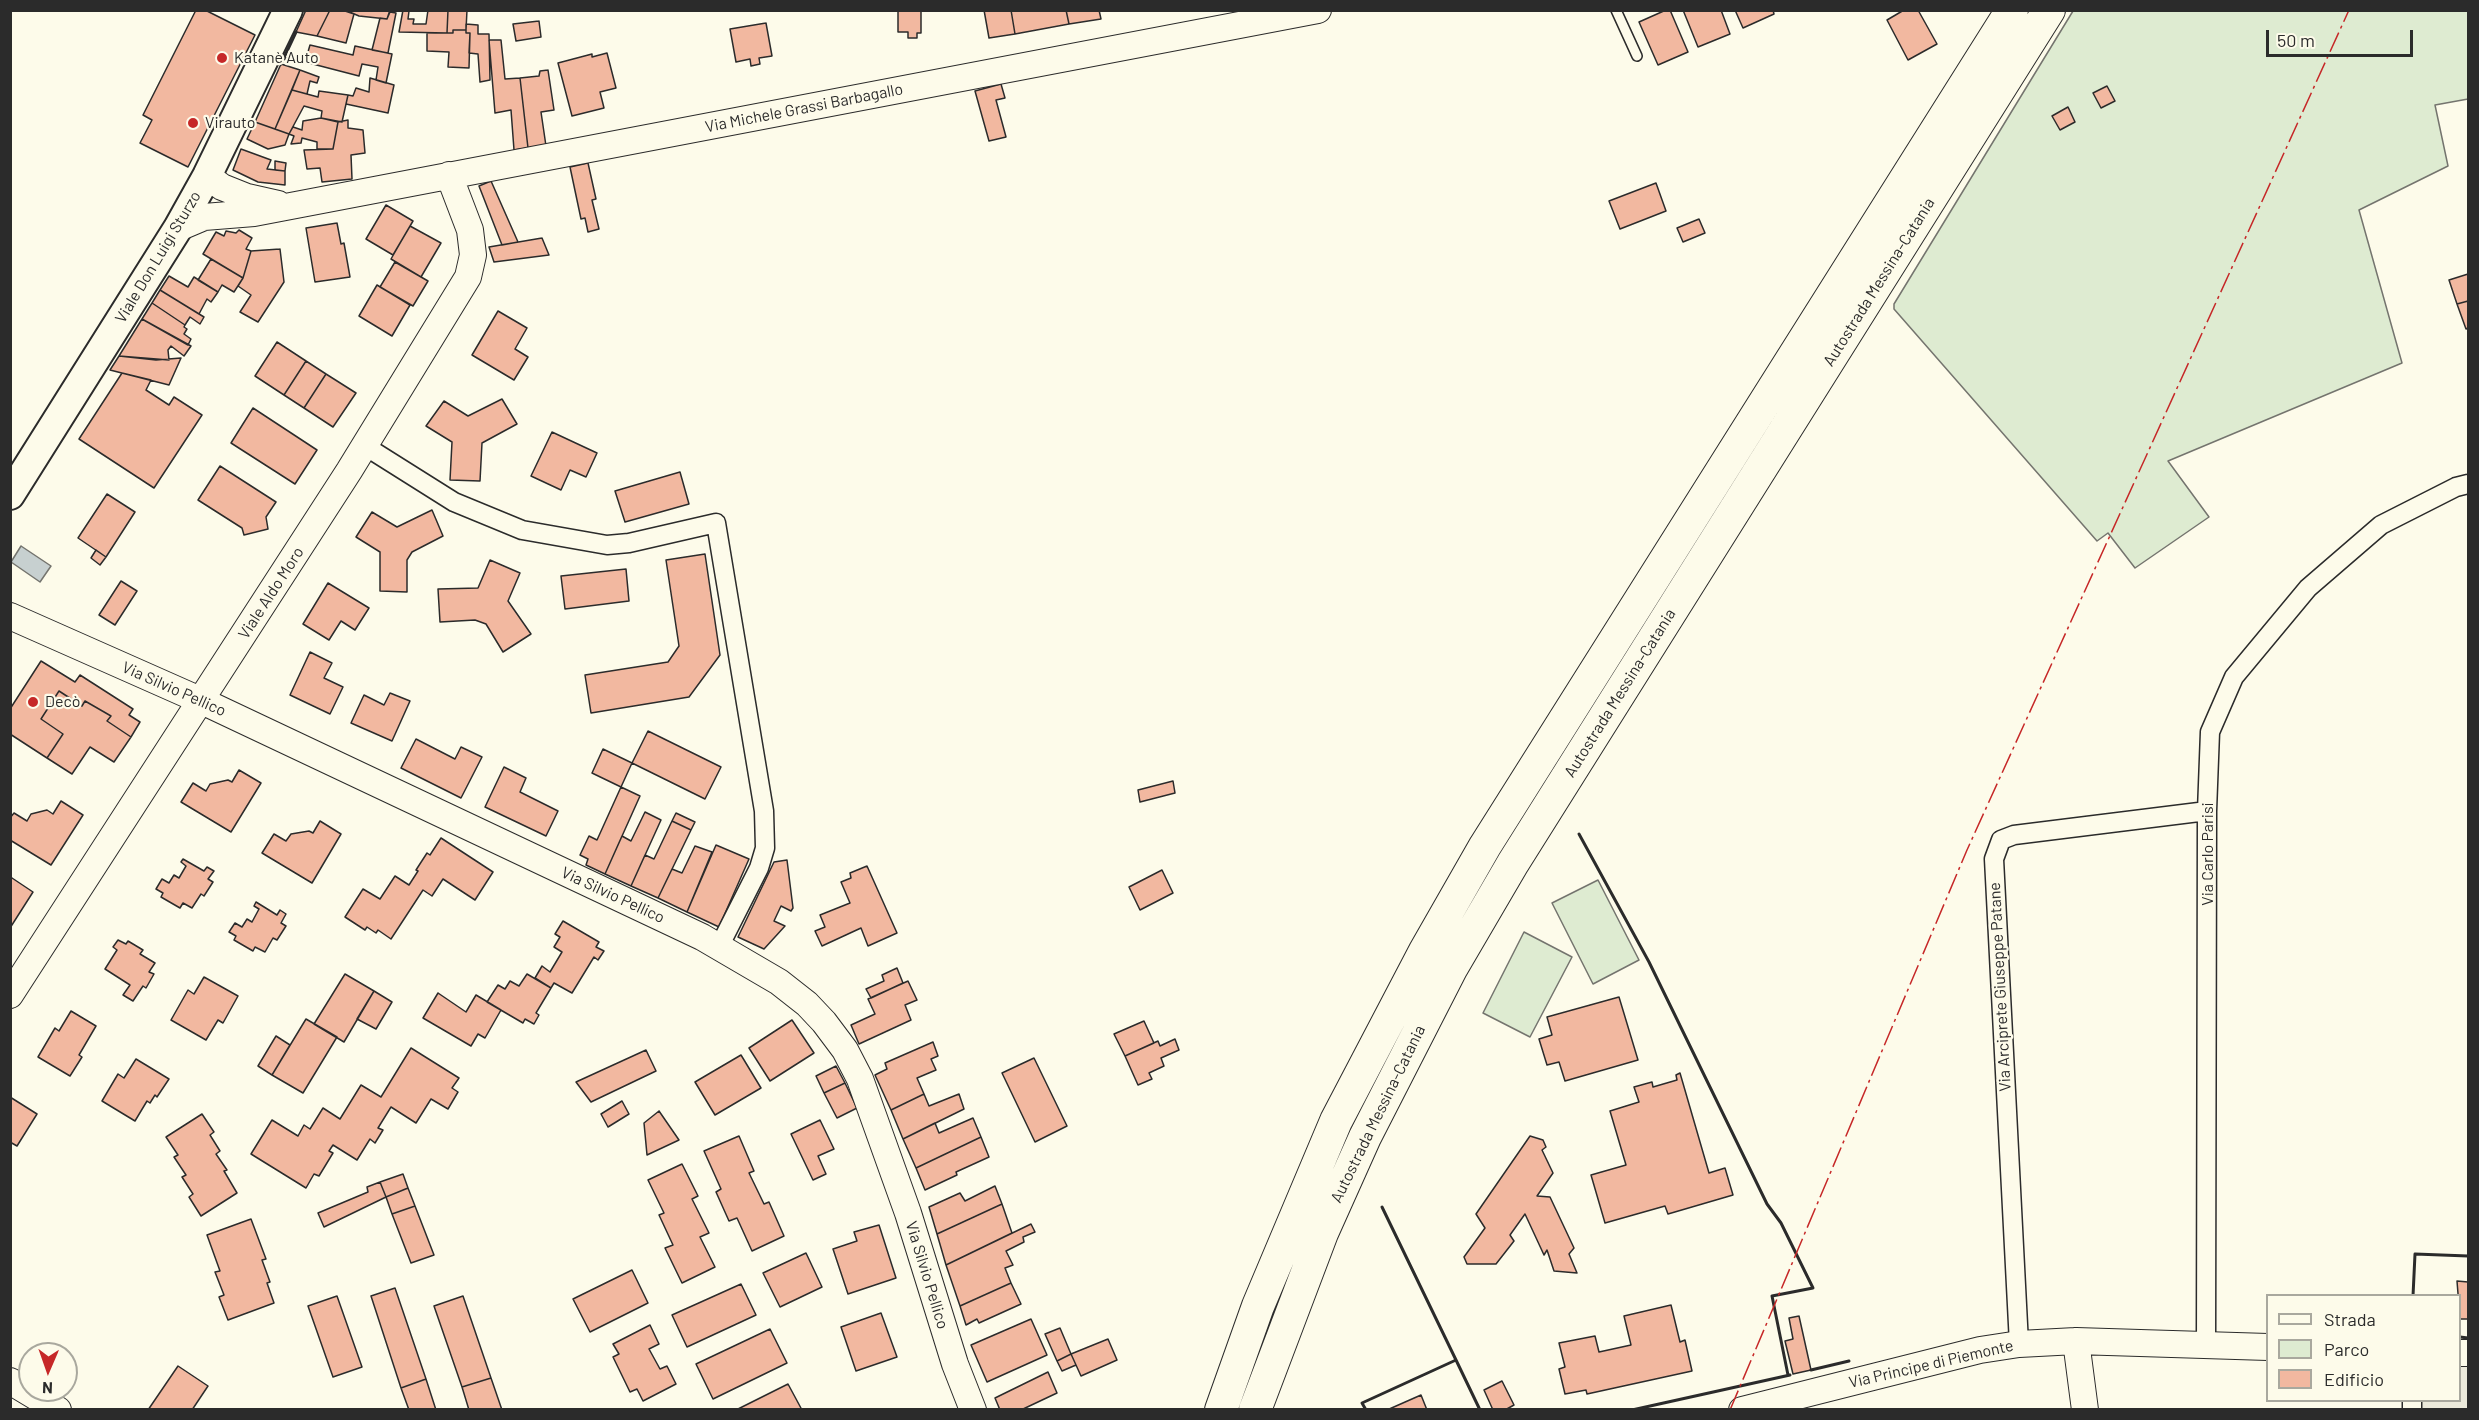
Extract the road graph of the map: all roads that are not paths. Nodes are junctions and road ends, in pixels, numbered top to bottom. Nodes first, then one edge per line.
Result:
1 (288, 10) edge
2 (1318, 10) edge
3 (1616, 10) edge
4 (2012, 10) edge
5 (2049, 10) edge
6 (1637, 56) dead end
7 (449, 175) junction
8 (207, 176) junction
9 (290, 206) junction
10 (177, 228) junction
11 (364, 446) junction
12 (2469, 484) edge
13 (12, 489) edge
14 (10, 616) edge
15 (202, 701) junction
16 (2207, 811) junction
17 (719, 947) junction
18 (10, 995) edge
19 (2076, 1341) junction
20 (2019, 1344) junction
21 (2206, 1344) junction
22 (2266, 1347) edge
23 (10, 1381) edge
24 (58, 1410) edge
25 (974, 1410) edge
26 (1221, 1410) edge
27 (1255, 1410) edge
28 (1742, 1410) edge
29 (2085, 1410) edge

1 - 8 main road, Viale Don Luigi Sturzo
2 - 7 street, Via Michele Grassi Barbagallo
3 - 6 lane
4 - 26 highway, Autostrada Messina-Catania
5 - 27 highway, Autostrada Messina-Catania
7 - 9 street, Via Michele Grassi Barbagallo
7 - 11 street, Viale Aldo Moro
8 - 9 street
8 - 10 main road, Viale Don Luigi Sturzo
9 - 10 street, Via Michele Grassi Barbagallo
10 - 13 main road, Viale Don Luigi Sturzo
11 - 15 street, Viale Aldo Moro
11 - 17 street
12 - 16 street, Via Carlo Parisi
14 - 15 street, Via Silvio Pellico
15 - 17 street, Via Silvio Pellico
15 - 18 street, Viale Aldo Moro
16 - 20 street, Via Arciprete Giuseppe Patane
16 - 21 street, Via Carlo Parisi
17 - 25 street, Via Silvio Pellico
19 - 20 street, Via Principe di Piemonte
19 - 21 street, Via Principe di Piemonte
19 - 29 street
20 - 28 street, Via Principe di Piemonte
21 - 22 street, Via Principe di Piemonte
23 - 24 street

